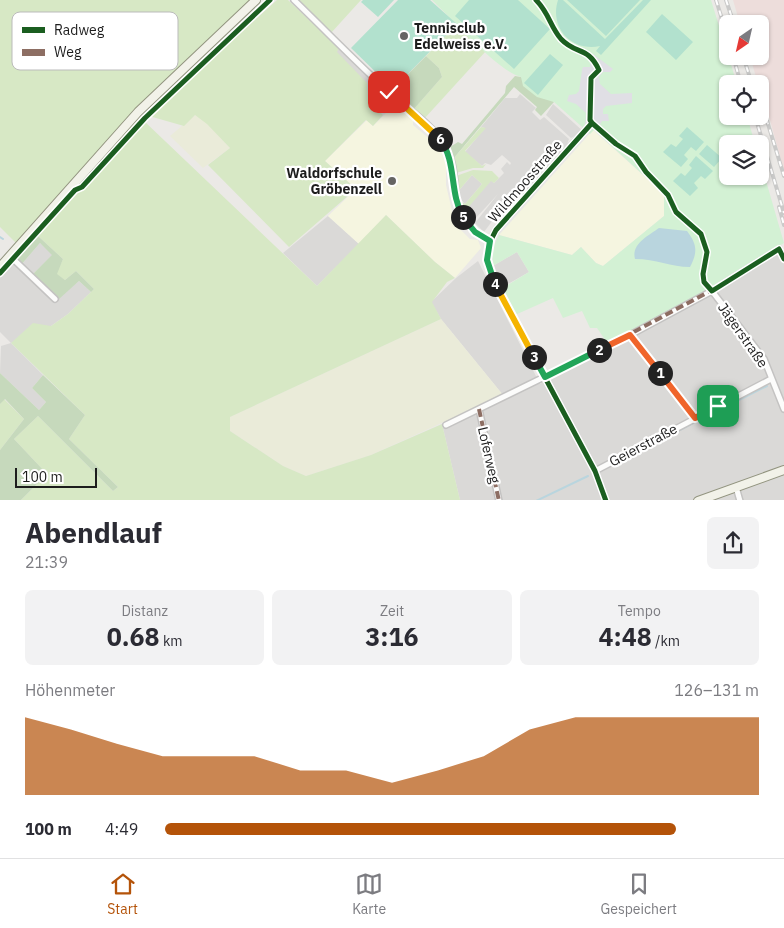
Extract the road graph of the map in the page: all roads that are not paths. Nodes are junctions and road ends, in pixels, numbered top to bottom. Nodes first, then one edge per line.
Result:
1 (256, 0) edge
2 (294, 0) edge
3 (378, 82) junction
4 (394, 97) junction
5 (592, 123) dead end
6 (490, 241) junction
7 (779, 249) dead end
8 (10, 256) junction
9 (0, 267) edge
10 (712, 291) junction
11 (55, 299) dead end
12 (630, 335) junction
13 (545, 377) junction
14 (771, 379) junction
15 (478, 409) junction
16 (784, 409) edge
17 (695, 418) junction
18 (446, 425) dead end
19 (784, 470) edge
20 (595, 471) junction
21 (735, 486) junction
22 (499, 500) edge
23 (606, 500) edge
24 (698, 500) edge
25 (740, 500) edge

1 - 8 street
2 - 3 street
3 - 4 street
3 - 4 street
4 - 6 street
5 - 6 street, Wildmoosstraße
6 - 13 street, Wildmoosstraße
7 - 10 street
8 - 9 street
8 - 11 street
10 - 12 street
10 - 14 street, Jägerstraße
12 - 13 street
12 - 17 street
13 - 15 street
13 - 20 street, Wildmoosstraße
14 - 16 street, Jägerstraße
14 - 17 street, Geierstraße
15 - 18 street
15 - 22 street, Loferweg
17 - 20 street, Geierstraße
19 - 21 street
20 - 23 street, Wildmoosstraße
21 - 24 street
21 - 25 street

